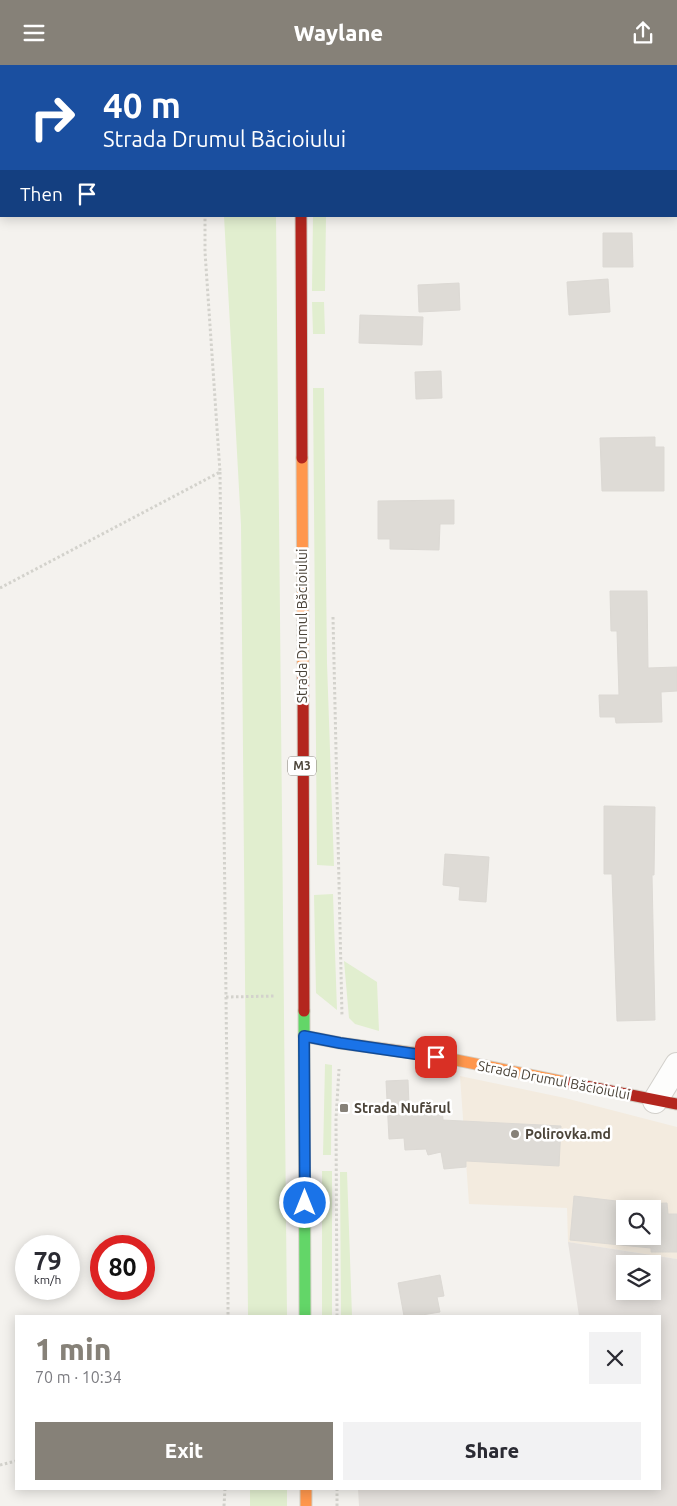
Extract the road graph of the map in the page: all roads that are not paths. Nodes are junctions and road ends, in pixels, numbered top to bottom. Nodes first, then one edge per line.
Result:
1 (301, 217) edge
2 (304, 1036) junction
3 (677, 1065) edge
4 (666, 1103) edge
5 (306, 1315) edge
6 (306, 1490) edge
7 (306, 1506) edge

1 - 2 main road, Strada Drumul Băcioiului / M3
2 - 4 main road, Strada Drumul Băcioiului
2 - 5 main road, Strada Drumul Băcioiului / M3
3 - 4 street, Strada Drumul Băcioiului
6 - 7 main road

